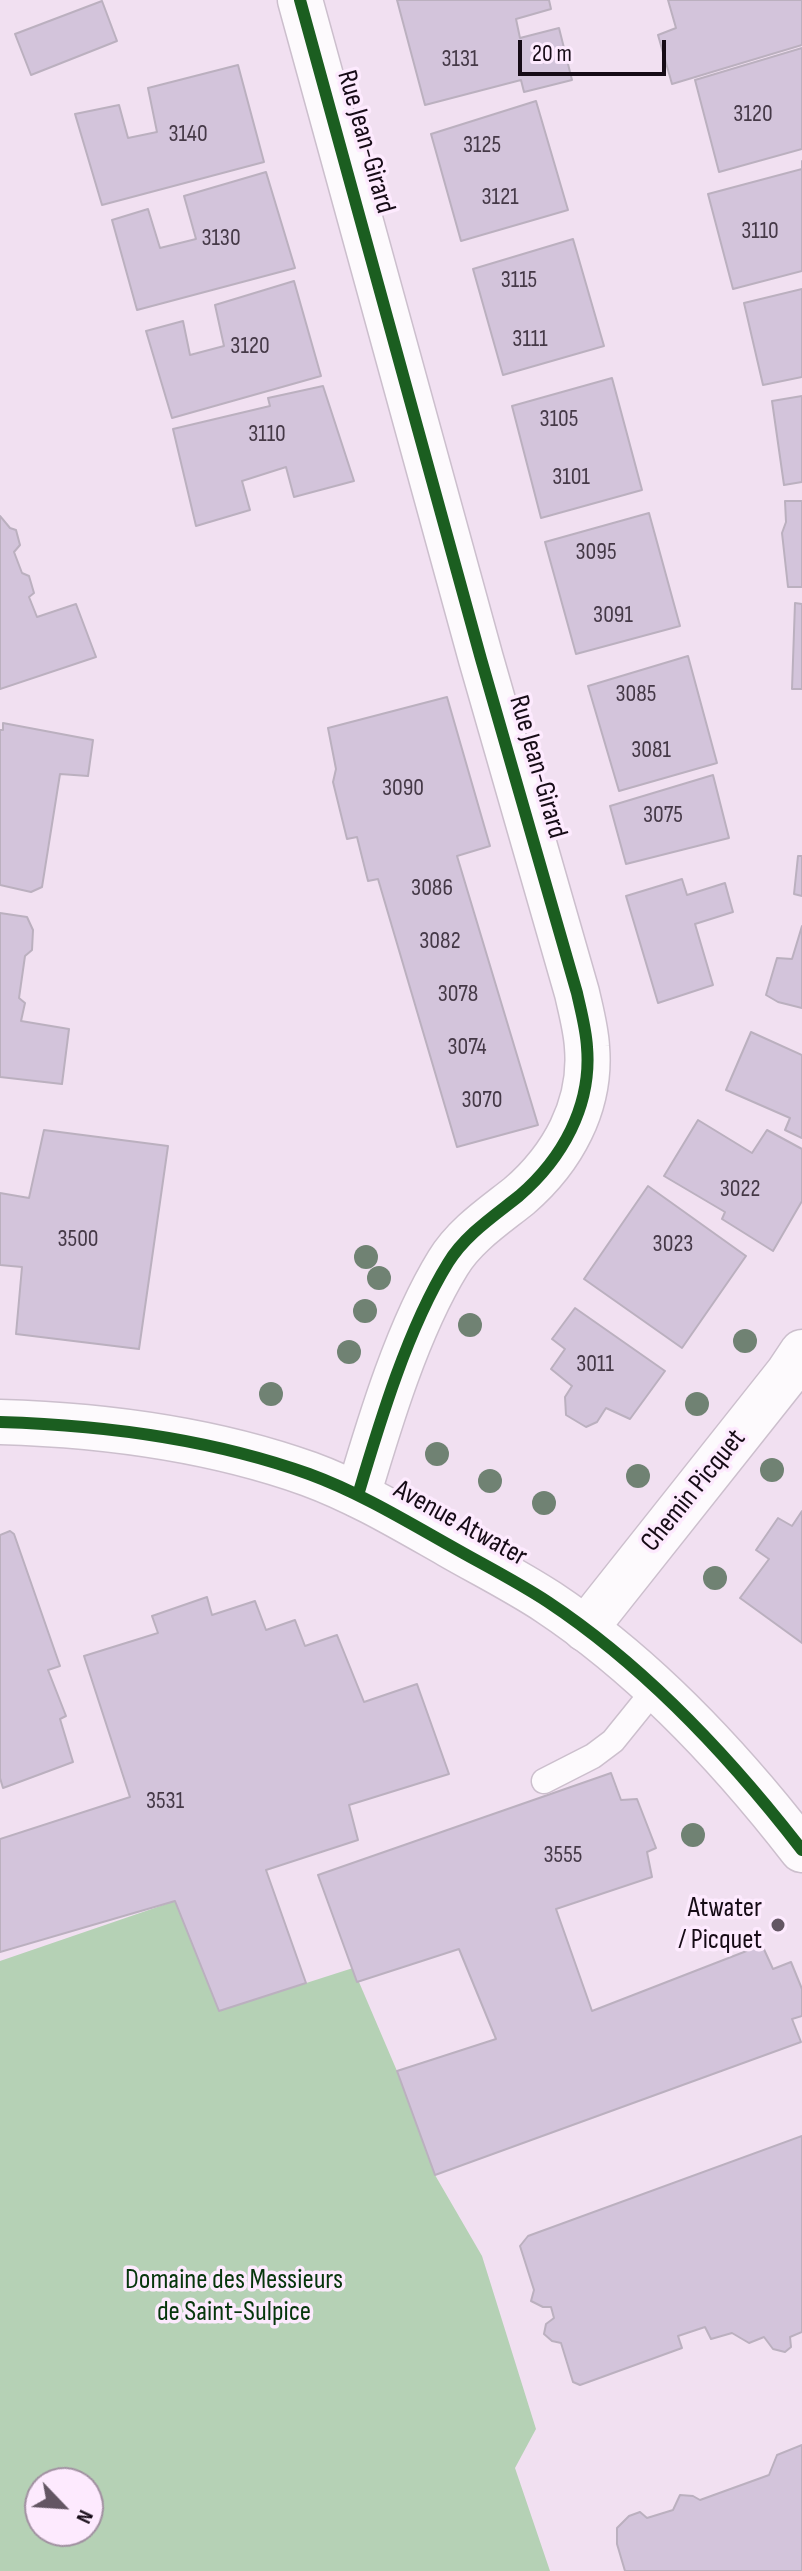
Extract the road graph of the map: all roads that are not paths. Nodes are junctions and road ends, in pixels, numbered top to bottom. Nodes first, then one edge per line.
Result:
1 (300, 0) edge
2 (802, 1352) edge
3 (0, 1422) edge
4 (358, 1495) junction
5 (585, 1629) junction
6 (655, 1689) junction
7 (544, 1781) dead end
8 (802, 1850) edge

1 - 4 street, Rue Jean-Girard
2 - 5 street, Chemin Picquet
3 - 4 street, Avenue Atwater
4 - 5 street, Avenue Atwater
5 - 6 street, Avenue Atwater
6 - 7 lane
6 - 8 street, Avenue Atwater

